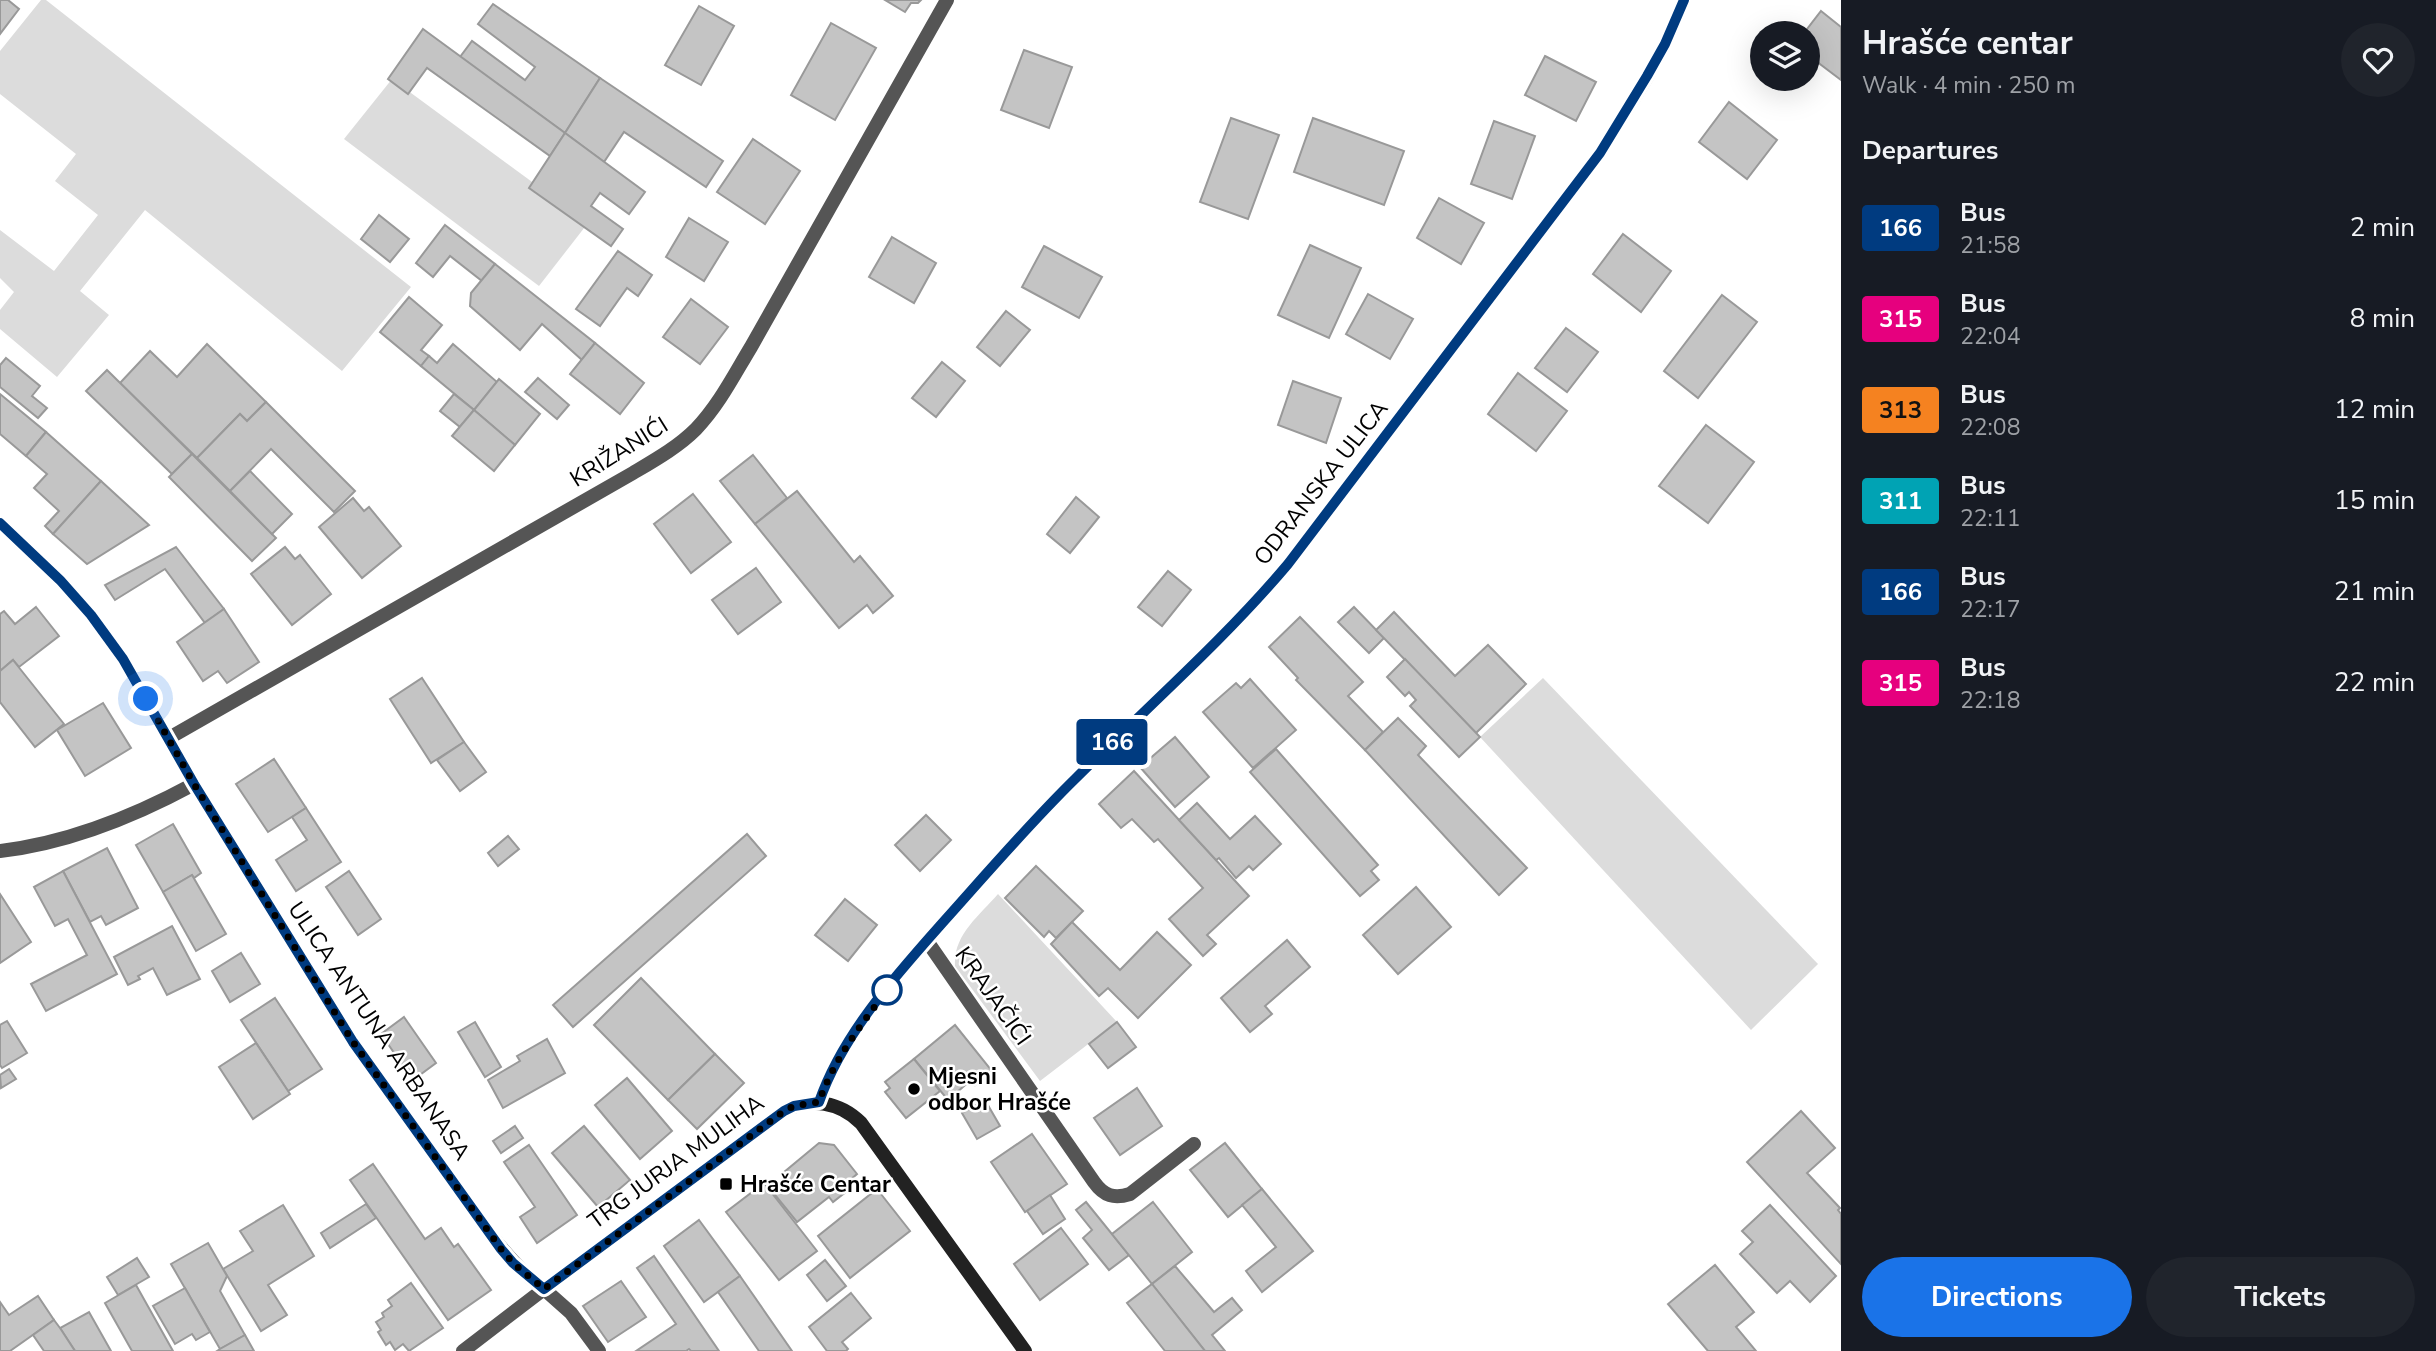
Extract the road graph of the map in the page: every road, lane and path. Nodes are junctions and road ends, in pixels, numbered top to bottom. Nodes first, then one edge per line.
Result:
1 (947, 0) edge
2 (1684, 0) edge
3 (0, 523) edge
4 (169, 738) junction
5 (194, 784) junction
6 (0, 851) edge
7 (927, 941) junction
8 (819, 1102) junction
9 (1194, 1144) dead end
10 (544, 1289) junction
11 (463, 1351) edge
12 (599, 1351) edge
13 (1024, 1351) edge

1 - 4 street, KRIŽANIĆI
2 - 7 street, ODRANSKA ULICA
3 - 4 main road, ULICA ANTUNA ARBANASA
4 - 5 main road, ULICA ANTUNA ARBANASA
5 - 6 street
5 - 10 main road, ULICA ANTUNA ARBANASA
7 - 8 street
7 - 9 street, KRAJAČIĆI
8 - 10 main road, TRG JURJA MULIHA
8 - 13 main road
10 - 11 street
10 - 12 street

